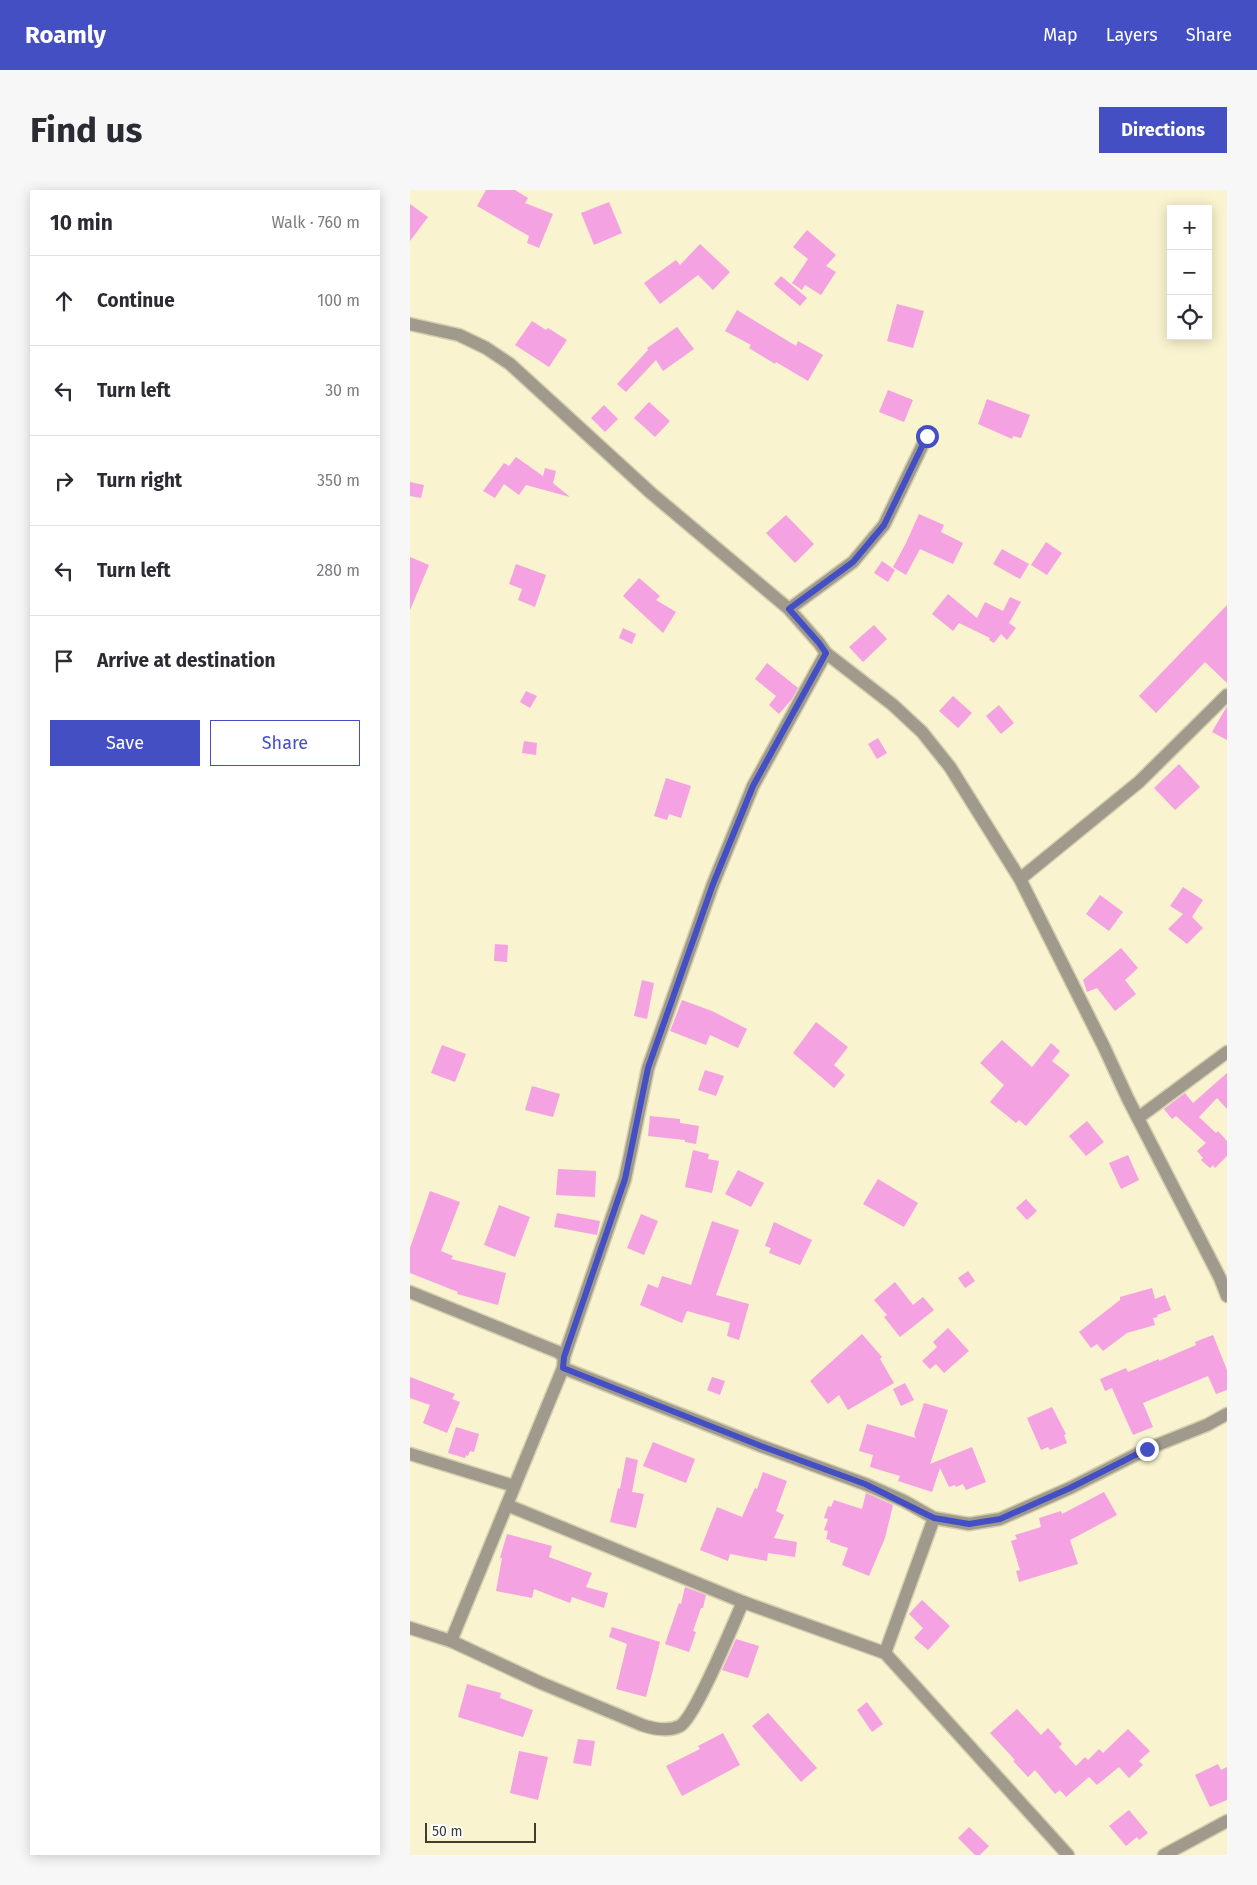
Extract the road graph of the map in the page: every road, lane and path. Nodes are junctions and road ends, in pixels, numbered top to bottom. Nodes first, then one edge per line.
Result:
1 (410, 324) edge
2 (927, 436) dead end
3 (789, 609) junction
4 (826, 653) junction
5 (1227, 695) edge
6 (1020, 879) junction
7 (1227, 1052) edge
8 (1138, 1118) junction
9 (410, 1292) edge
10 (1227, 1296) edge
11 (564, 1362) junction
12 (1227, 1414) edge
13 (410, 1454) edge
14 (514, 1486) junction
15 (506, 1505) junction
16 (934, 1518) junction
17 (743, 1602) junction
18 (410, 1628) edge
19 (451, 1641) junction
20 (885, 1653) junction
21 (1227, 1821) edge
22 (1068, 1855) edge
23 (1164, 1855) edge

1 - 3 street
2 - 3 street
3 - 4 street
4 - 6 street
4 - 11 street
5 - 6 street
6 - 8 street
7 - 8 street
8 - 10 street
9 - 11 street
11 - 14 street
11 - 16 street
12 - 16 street
13 - 14 street
14 - 15 street
15 - 17 street
15 - 19 street
16 - 20 street
17 - 19 street
17 - 20 street
18 - 19 street
20 - 22 street
21 - 23 street

